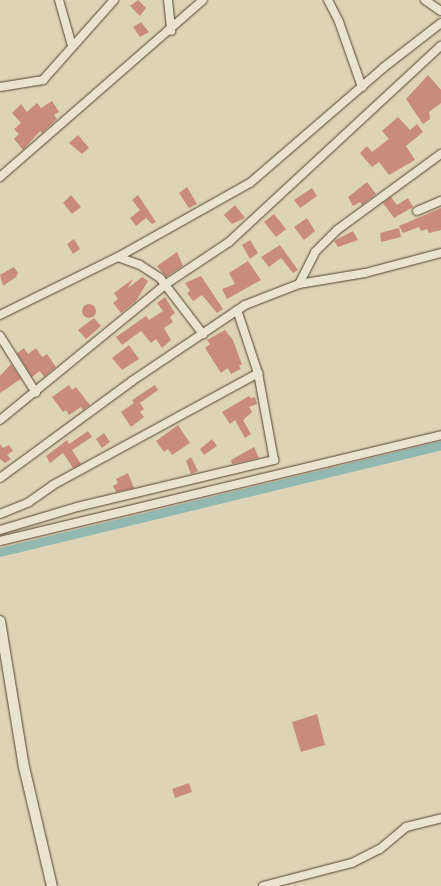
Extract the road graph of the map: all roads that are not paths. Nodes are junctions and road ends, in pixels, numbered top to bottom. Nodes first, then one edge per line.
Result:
1 (59, 0) edge
2 (114, 0) edge
3 (168, 0) edge
4 (203, 0) edge
5 (328, 0) edge
6 (425, 0) edge
7 (441, 11) edge
8 (441, 23) edge
9 (171, 31) junction
10 (72, 46) junction
11 (441, 46) edge
12 (0, 87) edge
13 (362, 87) junction
14 (441, 154) edge
15 (0, 177) edge
16 (441, 201) edge
17 (417, 211) dead end
18 (441, 253) edge
19 (118, 257) junction
20 (166, 284) junction
21 (299, 284) junction
22 (237, 310) junction
23 (0, 315) edge
24 (203, 334) junction
25 (0, 336) edge
26 (258, 374) junction
27 (36, 393) junction
28 (0, 420) edge
29 (441, 435) edge
30 (0, 478) edge
31 (0, 514) edge
32 (0, 530) edge
33 (0, 542) edge
34 (0, 621) edge
35 (3, 661) edge
36 (441, 818) edge
37 (52, 886) edge
38 (263, 886) edge

1 - 10 street
2 - 10 street
3 - 9 street
4 - 9 street
5 - 13 street
6 - 7 street
8 - 13 street
9 - 15 street
10 - 12 street
11 - 20 street
13 - 19 street
14 - 21 street
16 - 17 street
18 - 21 street
19 - 20 street
19 - 23 street
20 - 24 street
20 - 27 street
21 - 22 street
22 - 24 street
22 - 26 street
24 - 30 street
25 - 27 street
26 - 31 street
26 - 32 street
27 - 28 street
29 - 33 street
34 - 35 street
35 - 37 street
36 - 38 street

